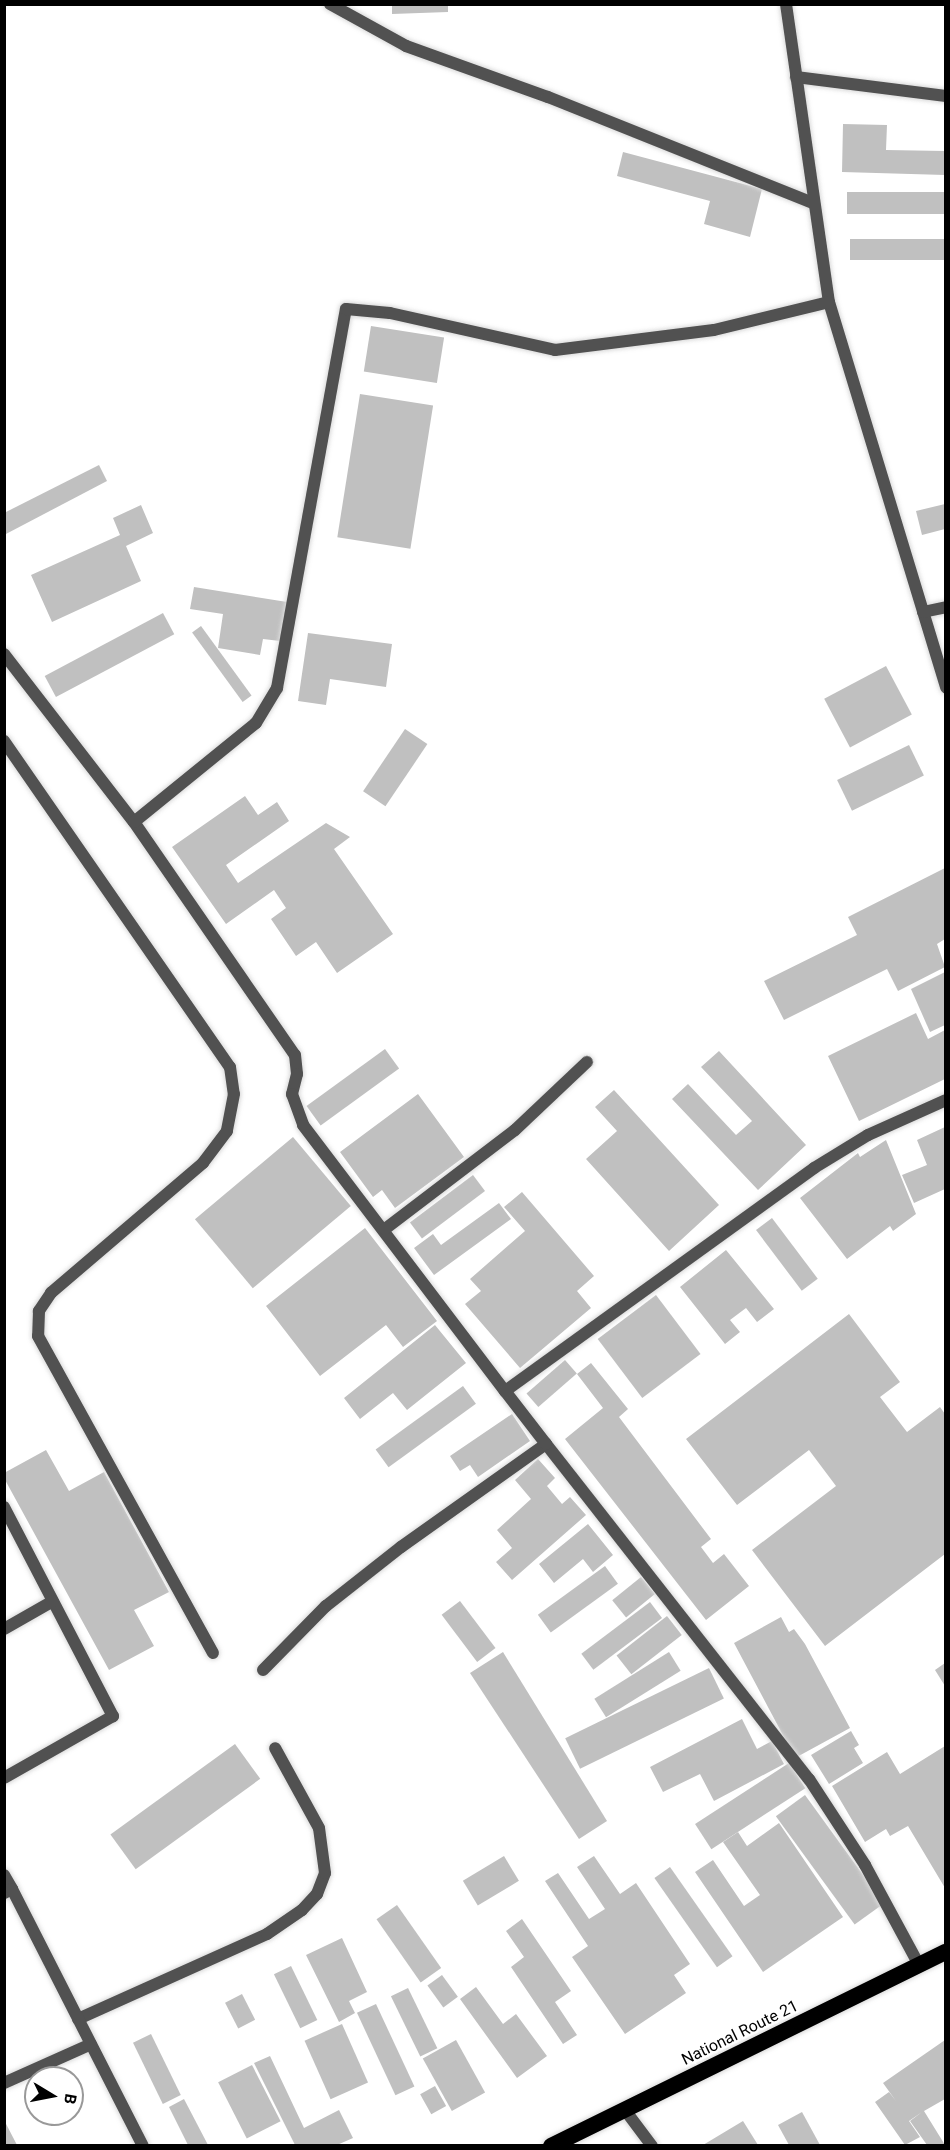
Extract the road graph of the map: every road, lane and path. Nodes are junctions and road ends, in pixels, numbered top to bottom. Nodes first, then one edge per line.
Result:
1 (330, 4) edge
2 (786, 4) edge
3 (796, 77) junction
4 (945, 96) edge
5 (813, 203) junction
6 (829, 302) junction
7 (945, 607) edge
8 (923, 612) junction
9 (4, 654) edge
10 (945, 688) edge
11 (4, 741) edge
12 (134, 822) junction
13 (587, 1062) dead end
14 (945, 1100) edge
15 (385, 1229) junction
16 (505, 1391) junction
17 (546, 1444) junction
18 (4, 1507) edge
19 (53, 1601) junction
20 (4, 1629) edge
21 (213, 1653) dead end
22 (263, 1670) dead end
23 (275, 1748) dead end
24 (4, 1778) edge
25 (4, 1875) edge
26 (8, 1891) edge
27 (945, 1952) edge
28 (920, 1965) junction
29 (78, 2019) junction
30 (91, 2044) junction
31 (4, 2083) edge
32 (625, 2110) junction
33 (143, 2145) edge
34 (551, 2145) edge
35 (652, 2145) edge

1 - 5 street
2 - 3 street
3 - 4 street
3 - 5 street
5 - 6 street
6 - 8 street
6 - 12 street
7 - 8 street
8 - 10 street
9 - 12 street
11 - 21 street
12 - 15 street
13 - 15 street
14 - 16 street
15 - 16 street
16 - 17 street
17 - 22 street
17 - 28 street
18 - 19 street
19 - 20 street
19 - 24 street
23 - 29 street
25 - 26 street
26 - 29 street
27 - 28 highway, National Route 21
28 - 32 highway, National Route 21
29 - 30 street
30 - 31 street
30 - 33 street
32 - 34 highway, National Route 21
32 - 35 street

